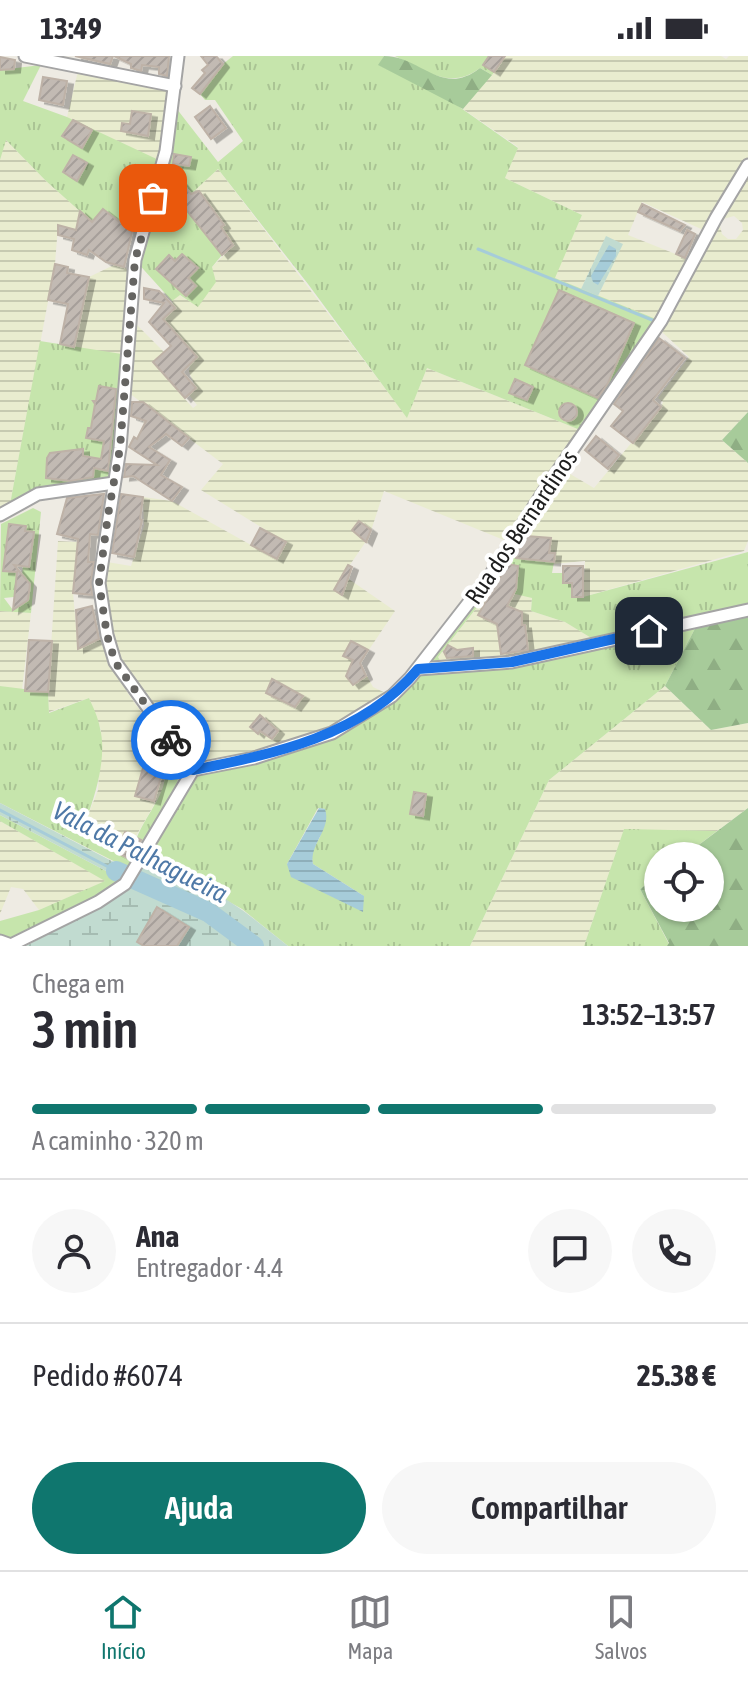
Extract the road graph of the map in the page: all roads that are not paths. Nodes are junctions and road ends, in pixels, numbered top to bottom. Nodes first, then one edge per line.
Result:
1 (25, 56) edge
2 (178, 56) edge
3 (175, 86) junction
4 (748, 165) edge
5 (114, 483) junction
6 (0, 515) edge
7 (748, 610) edge
8 (418, 669) junction
9 (193, 770) junction
10 (0, 941) edge
11 (11, 946) edge

1 - 3 street
2 - 3 street
3 - 5 street
4 - 8 street, Rua dos Bernardinos
5 - 6 street
5 - 9 street
7 - 8 street
8 - 9 street, Rua dos Bernardinos
9 - 11 street
10 - 11 street

